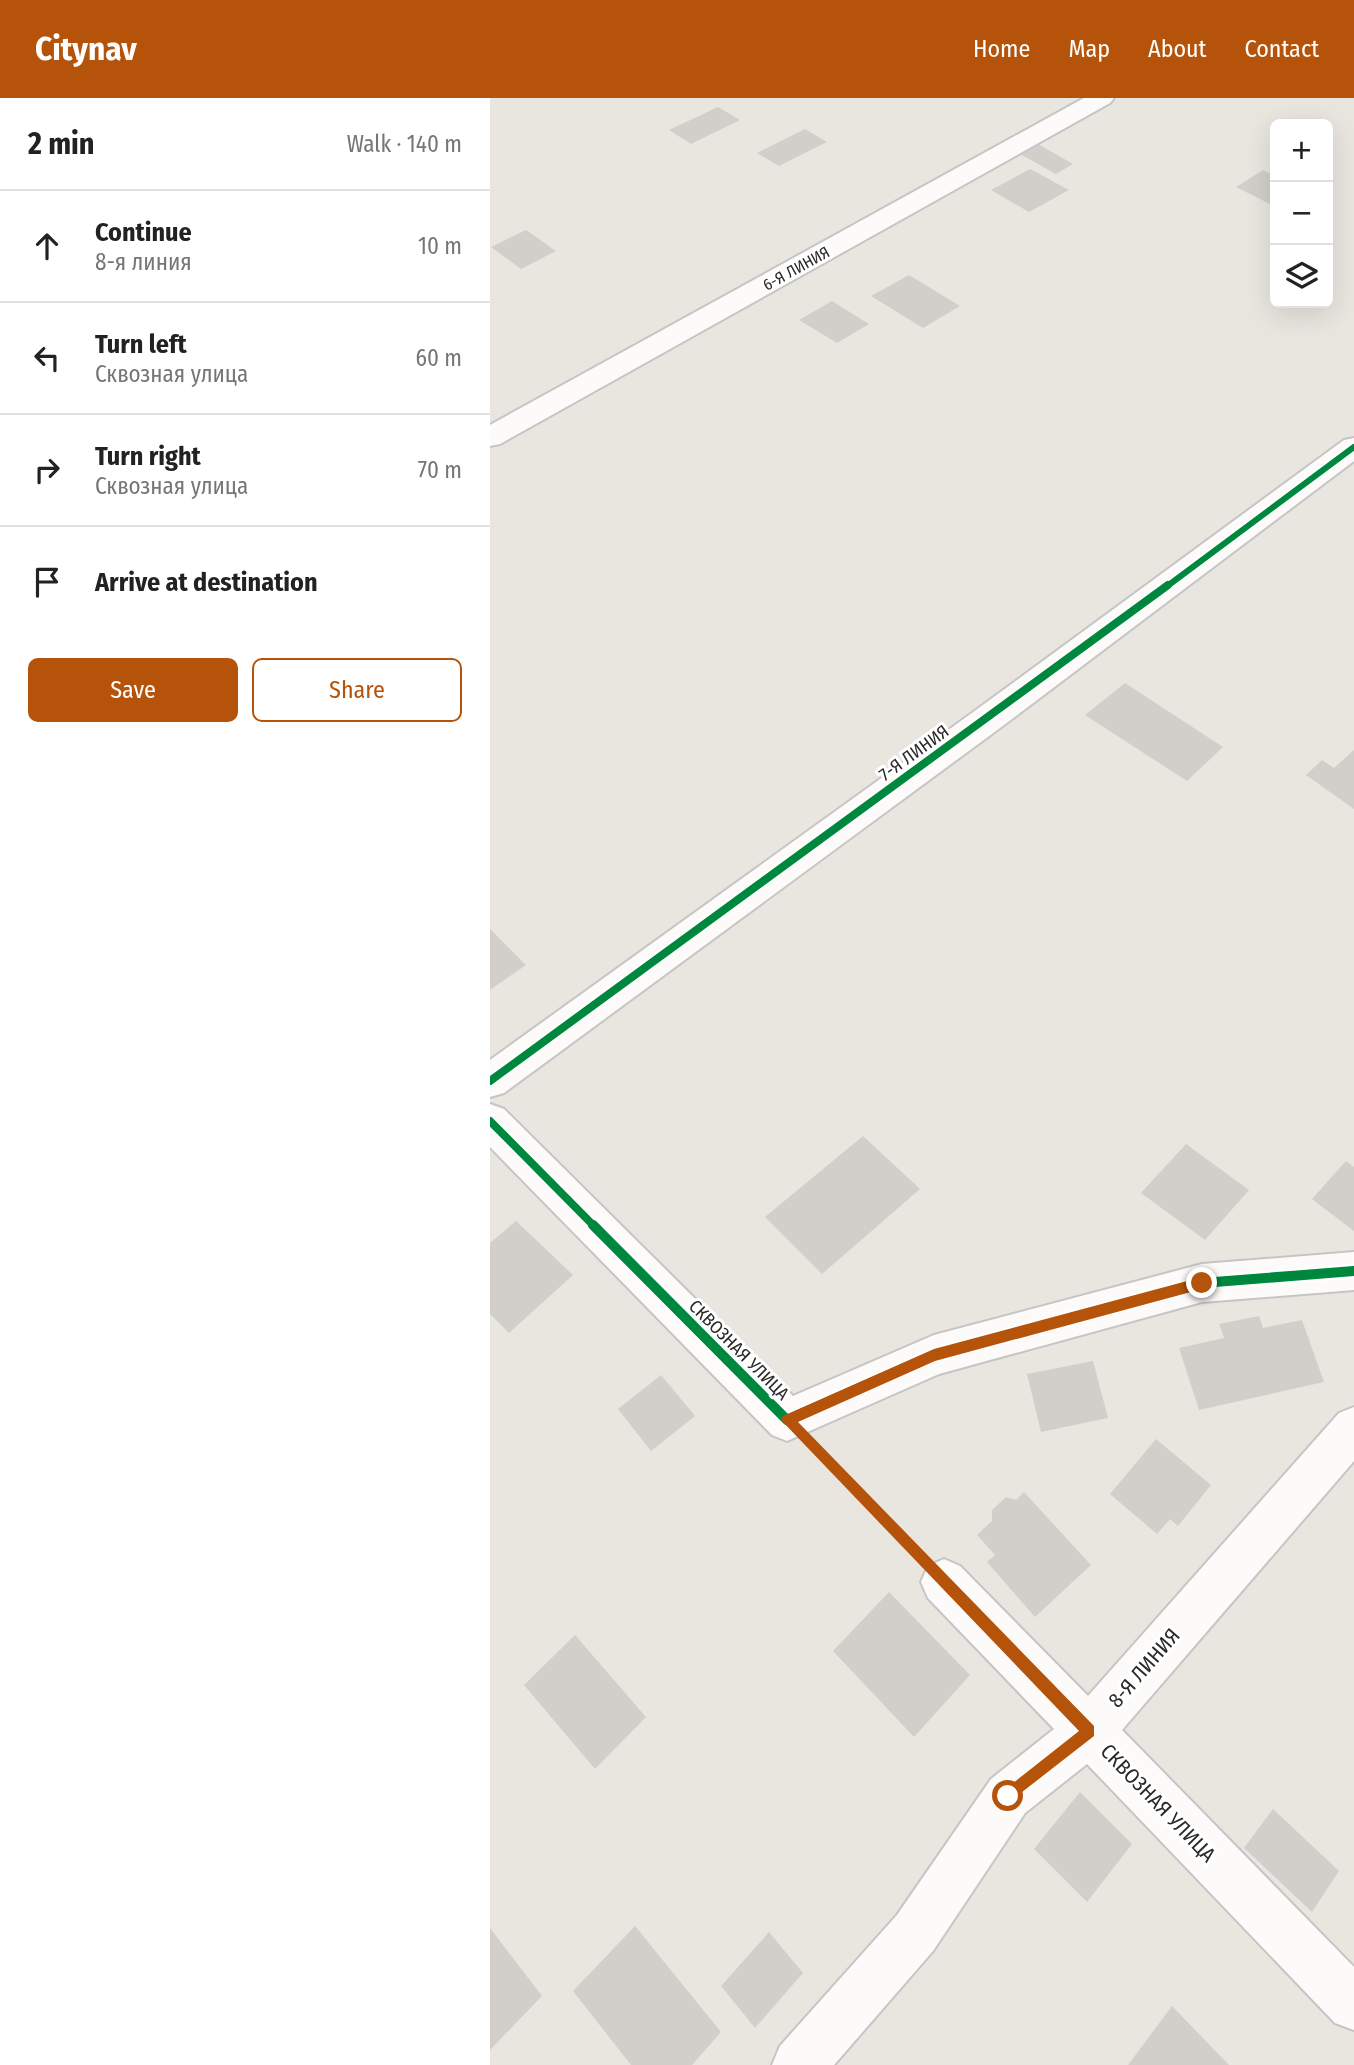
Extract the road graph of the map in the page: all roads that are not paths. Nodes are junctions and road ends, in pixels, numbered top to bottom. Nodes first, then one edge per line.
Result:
1 (1102, 98) edge
2 (490, 437) edge
3 (1354, 447) edge
4 (490, 1081) edge
5 (490, 1121) edge
6 (1354, 1270) edge
7 (1354, 1428) edge
8 (944, 1582) road end
9 (1089, 1731) junction
10 (1354, 2004) edge
11 (799, 2065) edge

1 - 2 street, 6-Я ЛИНИЯ
3 - 4 street, 7-Я ЛИНИЯ
5 - 6 street, СКВОЗНАЯ УЛИЦА
7 - 9 street, 8-Я ЛИНИЯ
8 - 9 street, СКВОЗНАЯ УЛИЦА
9 - 10 street, СКВОЗНАЯ УЛИЦА
9 - 11 street, 8-Я ЛИНИЯ

